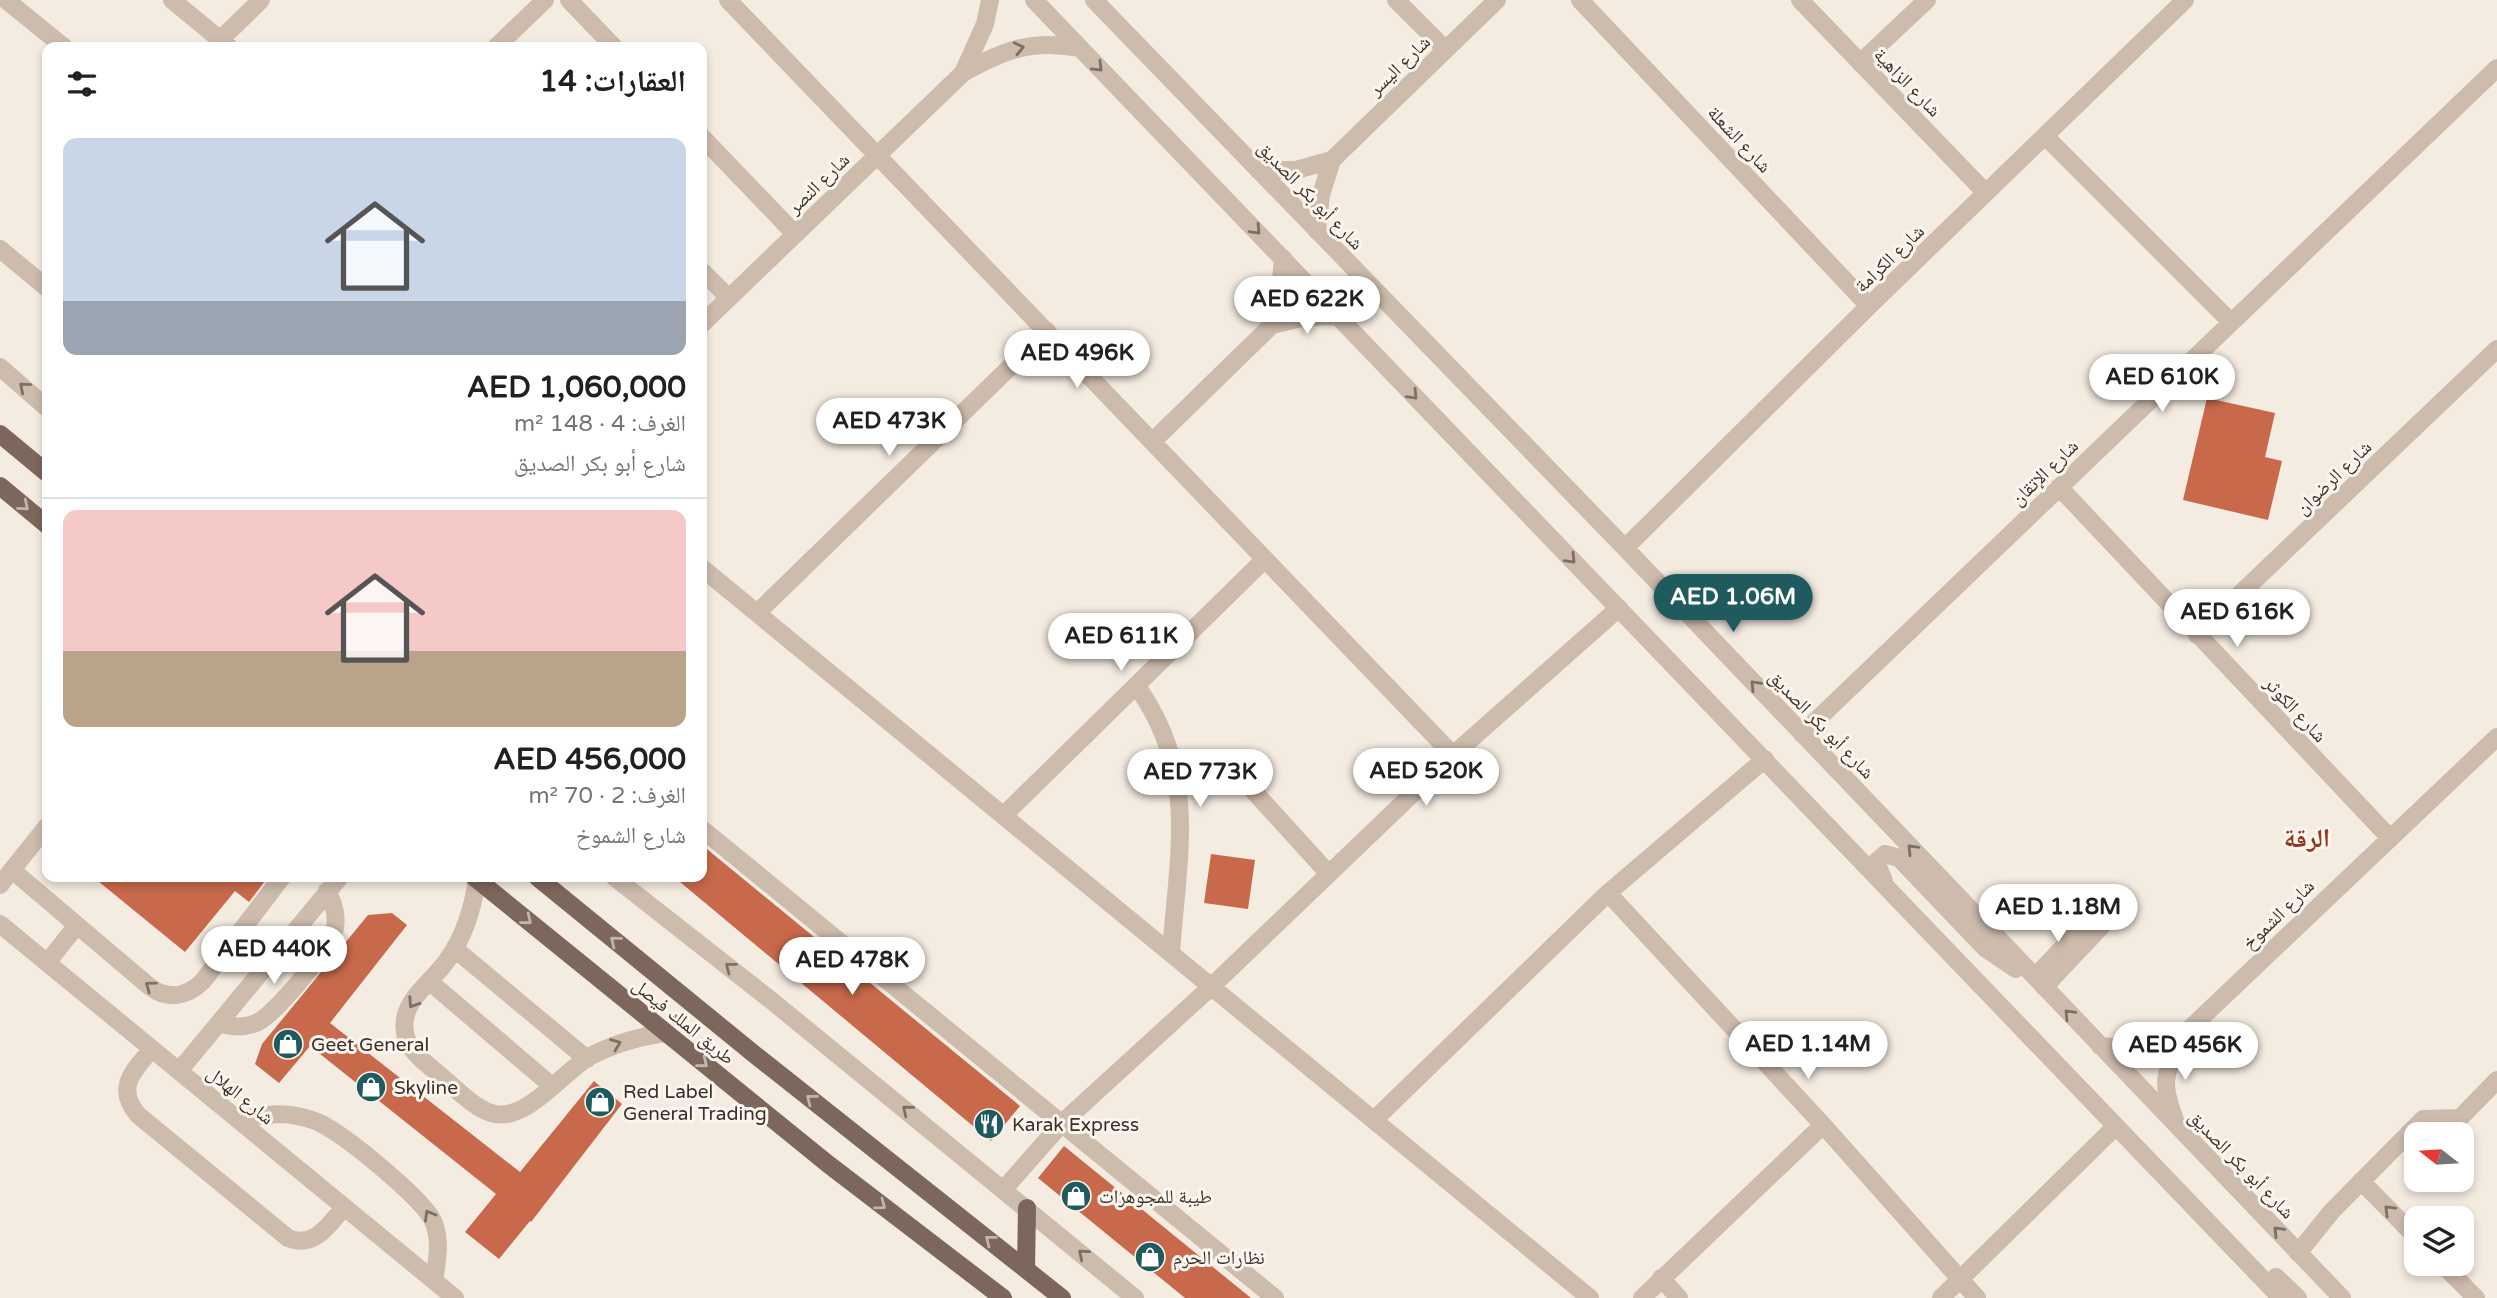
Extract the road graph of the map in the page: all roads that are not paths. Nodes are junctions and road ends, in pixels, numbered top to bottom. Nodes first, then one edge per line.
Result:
1 (6, 0) edge
2 (172, 0) edge
3 (261, 0) edge
4 (545, 0) edge
5 (569, 0) edge
6 (728, 0) edge
7 (990, 0) edge
8 (1034, 0) edge
9 (1396, 0) edge
10 (1497, 0) edge
11 (1580, 0) edge
12 (1800, 0) edge
13 (1927, 0) edge
14 (2178, 2) edge
15 (1102, 3) edge
16 (58, 42) edge
17 (224, 42) edge
18 (226, 42) edge
19 (501, 42) edge
20 (609, 42) edge
21 (1079, 48) junction
22 (1445, 50) junction
23 (1860, 63) junction
24 (963, 73) junction
25 (2494, 79) edge
26 (2045, 136) junction
27 (707, 142) edge
28 (878, 155) junction
29 (1332, 160) junction
30 (1258, 170) junction
31 (1986, 192) junction
32 (1317, 231) junction
33 (795, 234) junction
34 (0, 249) edge
35 (1283, 258) junction
36 (707, 276) edge
37 (42, 284) edge
38 (729, 298) junction
39 (1869, 306) junction
40 (1338, 316) junction
41 (707, 319) edge
42 (2231, 322) junction
43 (1272, 325) junction
44 (1047, 331) junction
45 (2497, 349) edge
46 (0, 366) edge
47 (42, 404) edge
48 (0, 434) edge
49 (1153, 441) junction
50 (42, 469) edge
51 (0, 486) edge
52 (2059, 487) junction
53 (42, 521) edge
54 (1625, 548) junction
55 (1265, 559) junction
56 (707, 572) edge
57 (1619, 608) junction
58 (757, 613) junction
59 (2197, 635) junction
60 (1136, 685) junction
61 (1802, 734) junction
62 (2497, 737) edge
63 (1453, 755) junction
64 (1765, 759) junction
65 (1174, 761) junction
66 (1004, 815) junction
67 (42, 832) edge
68 (707, 833) edge
69 (2389, 838) junction
70 (12, 870) junction
71 (1329, 874) junction
72 (278, 882) edge
73 (335, 882) edge
74 (475, 882) edge
75 (480, 882) edge
76 (543, 882) edge
77 (620, 882) edge
78 (0, 885) edge
79 (1885, 885) junction
80 (327, 891) junction
81 (1608, 893) junction
82 (0, 924) edge
83 (77, 925) junction
84 (455, 949) junction
85 (1171, 953) junction
86 (47, 963) junction
87 (430, 982) junction
88 (1212, 986) junction
89 (2043, 986) junction
90 (219, 1023) junction
91 (665, 1033) junction
92 (2181, 1037) junction
93 (2100, 1046) junction
94 (152, 1049) junction
95 (587, 1059) junction
96 (179, 1071) junction
97 (2497, 1080) edge
98 (552, 1086) junction
99 (1374, 1120) junction
100 (239, 1121) junction
101 (1062, 1123) junction
102 (1823, 1125) junction
103 (2116, 1126) junction
104 (2178, 1128) junction
105 (2361, 1181) junction
106 (1004, 1189) junction
107 (344, 1207) junction
108 (1027, 1208) junction
109 (2404, 1225) edge
110 (2228, 1242) junction
111 (2298, 1253) junction
112 (1027, 1269) junction
113 (2454, 1276) edge
114 (1661, 1279) junction
115 (1960, 1279) junction
116 (434, 1281) junction
117 (455, 1298) edge
118 (1003, 1298) edge
119 (1062, 1298) edge
120 (1135, 1298) edge
121 (1275, 1298) edge
122 (1590, 1298) edge
123 (1642, 1298) edge
124 (1679, 1298) edge
125 (1941, 1298) edge
126 (1977, 1298) edge
127 (2281, 1298) edge
128 (2298, 1298) edge
129 (2342, 1298) edge
130 (2476, 1298) edge

1 - 16 street
2 - 17 street
3 - 18 street
4 - 19 street
5 - 20 street
6 - 28 street
7 - 24 street, شارع النصر
8 - 21 street
9 - 22 street
10 - 22 street, شارع اليسر
11 - 39 street, شارع الشعلة
12 - 23 street, شارع الزاهية
13 - 23 street
14 - 26 street, شارع الكرامة
15 - 30 street, شارع أبو بكر الصديق
24 -> 21 street, شارع النصر
21 -> 35 street
22 - 29 street, شارع اليسر
23 - 31 street, شارع الزاهية
24 - 28 street, شارع النصر
25 - 42 street, شارع الإتقان
26 - 31 street, شارع الكرامة
26 - 42 street
27 - 33 street
28 - 33 street, شارع النصر
28 - 44 street
29 - 30 street, شارع اليسر
29 - 32 street, شارع اليسر
30 - 32 street, شارع أبو بكر الصديق
31 - 39 street, شارع الكرامة
32 - 54 street, شارع أبو بكر الصديق
33 - 38 street, شارع النصر
34 - 37 street
35 - 40 street
35 - 43 street
36 - 38 street
38 - 41 street, شارع النصر
39 - 54 street, شارع الكرامة
40 - 43 street
40 -> 57 street
42 - 52 street, شارع الإتقان
43 - 49 street
44 - 49 street
44 - 58 street
45 - 59 street, شارع الرضوان
47 -> 46 street
48 - 50 main road
49 - 55 street
51 -> 53 main road
52 - 59 street, شارع الكوثر
52 - 61 street, شارع الإتقان
61 -> 54 street, شارع أبو بكر الصديق
55 - 60 street
55 - 63 street
56 - 58 street
57 - 63 street
57 - 64 street
58 - 66 street
59 - 69 street, شارع الكوثر
60 - 65 street
60 - 66 street
89 -> 61 street, شارع أبو بكر الصديق
62 - 69 street, شارع الشموخ
63 - 71 street
64 - 79 street
64 - 81 street
65 - 71 street
65 - 85 street
66 - 85 street
67 - 70 street
68 - 101 street
69 - 92 street, شارع الشموخ
70 - 78 street
70 - 83 street
71 - 88 street
72 -> 83 street
73 - 80 street
74 - 84 street
75 -> 91 main road, طريق الملك فيصل
112 -> 76 main road, طريق الملك فيصل
106 -> 77 street
79 - 89 street
79 - 103 street
80 - 90 street
80 - 90 street
81 - 99 street
81 - 102 street
82 - 86 street, شارع الهلال
83 - 86 street
84 - 87 street
84 - 95 street
85 - 88 street
86 - 94 street, شارع الهلال
87 - 98 street
87 -> 98 street
88 - 99 street
88 - 101 street
93 -> 89 street, شارع أبو بكر الصديق
90 - 96 street
95 -> 91 street
91 -> 118 main road, طريق الملك فيصل
92 - 93 street, شارع الشموخ
92 - 104 street, شارع الشموخ
93 - 104 street, شارع أبو بكر الصديق
94 - 96 street, شارع الهلال
94 - 107 street
95 - 98 street
96 - 100 street, شارع الهلال
97 - 105 street
99 - 122 street
100 - 107 street, شارع الهلال
116 -> 100 street
101 - 106 street
101 - 121 street
102 - 114 street
102 - 115 street
103 - 110 street
103 - 115 street
111 -> 104 street, شارع أبو بكر الصديق
109 -> 105 street
105 - 111 street
106 - 108 street
107 - 116 street, شارع الهلال
108 - 112 main road
120 -> 108 street
110 - 127 street
110 - 128 street
111 - 129 street, شارع أبو بكر الصديق
112 - 119 main road, طريق الملك فيصل
113 - 130 street
114 - 123 street
114 - 124 street
115 - 125 street
115 - 126 street
116 - 117 street, شارع الهلال

